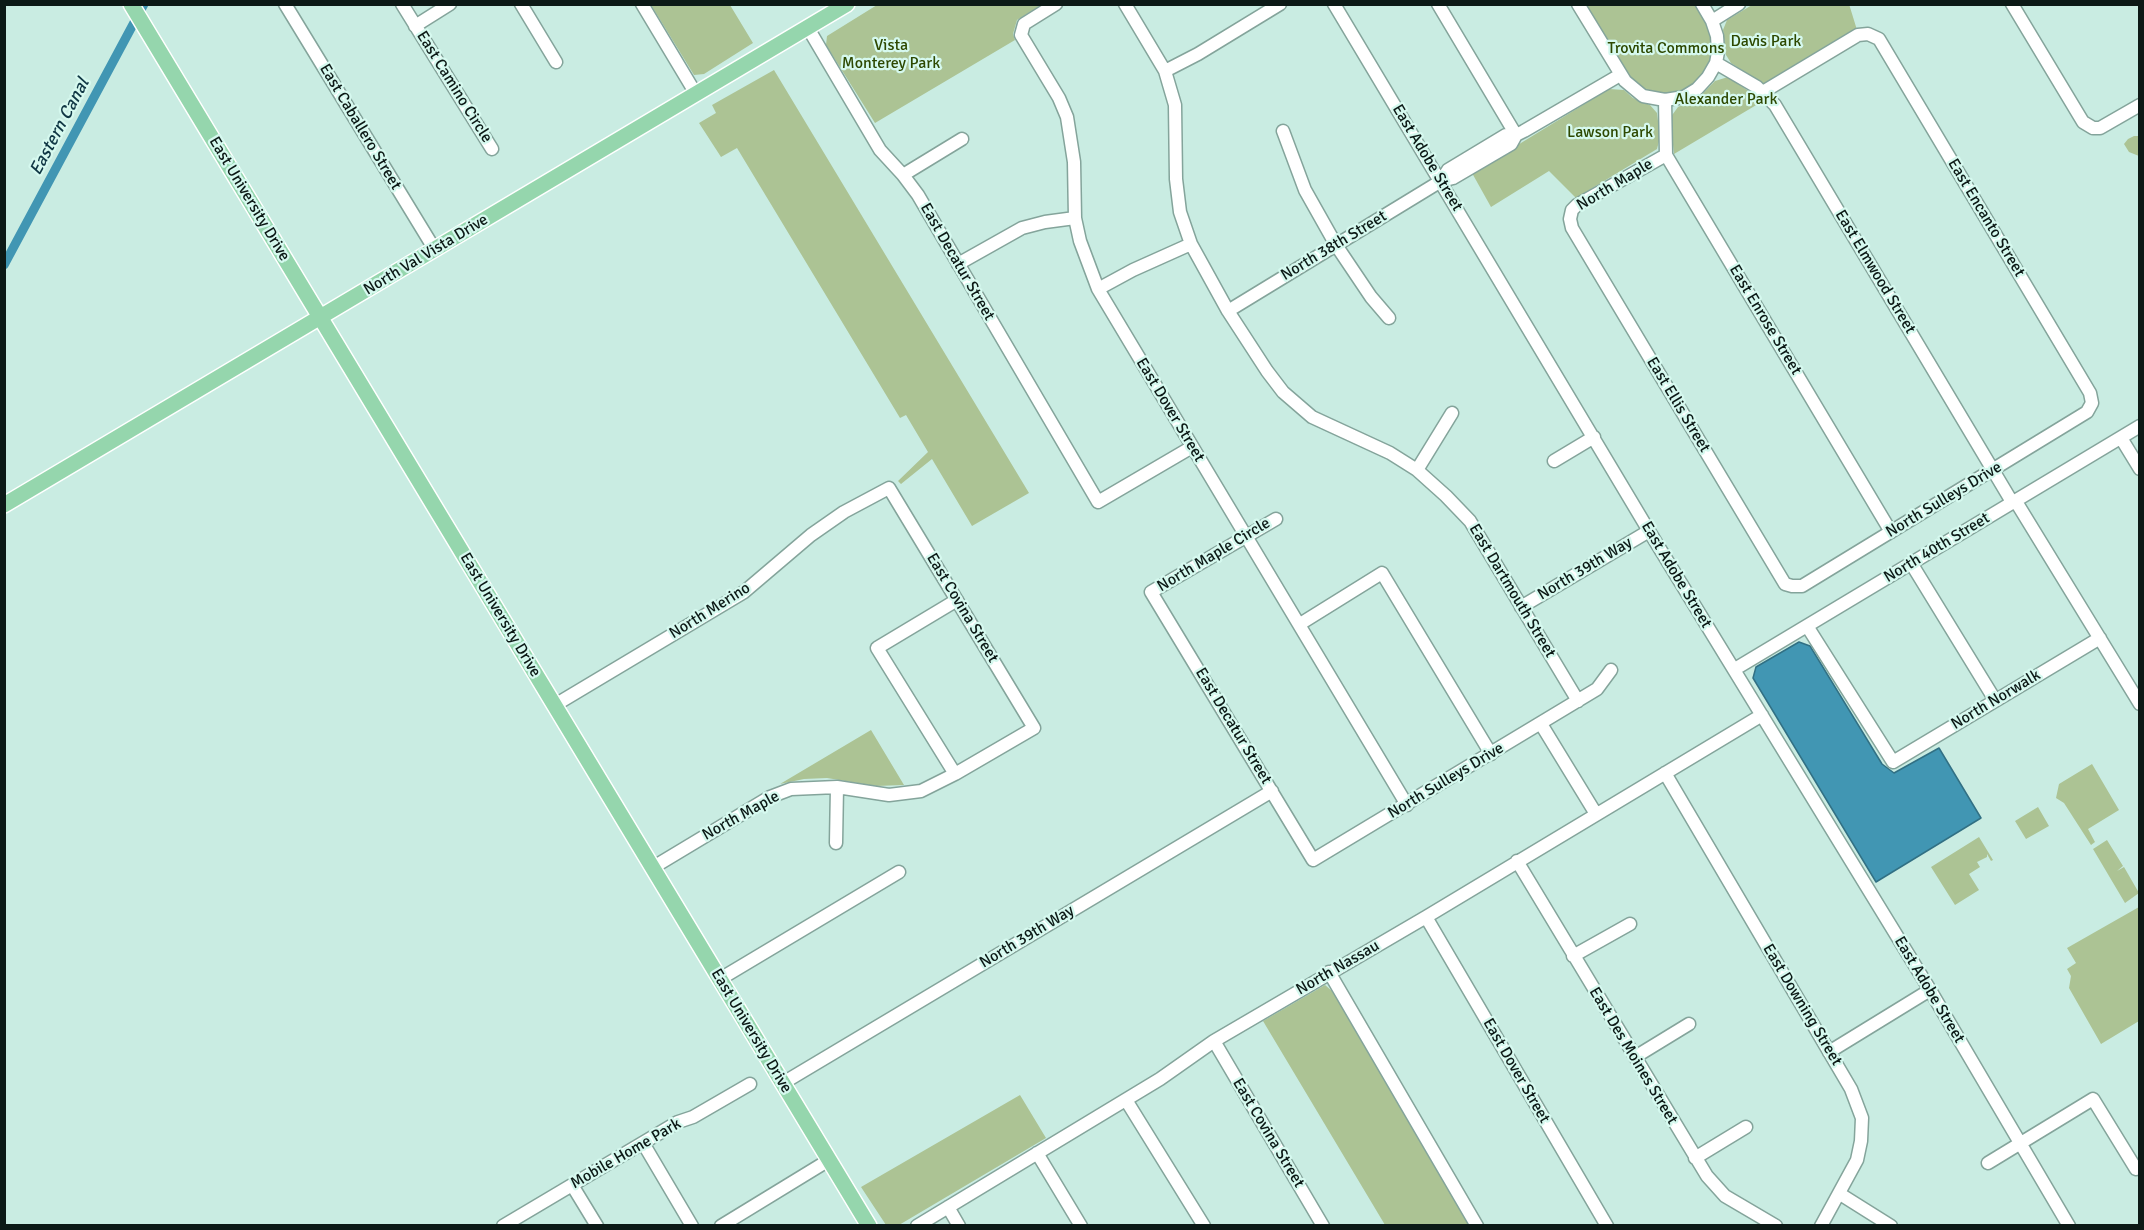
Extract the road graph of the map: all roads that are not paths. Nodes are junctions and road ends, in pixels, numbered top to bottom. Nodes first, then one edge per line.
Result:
1 (285, 4) edge
2 (402, 4) edge
3 (450, 4) edge
4 (521, 4) edge
5 (642, 4) edge
6 (848, 4) edge
7 (1056, 4) edge
8 (1125, 4) edge
9 (1280, 4) edge
10 (1334, 4) edge
11 (1438, 4) edge
12 (1578, 4) edge
13 (1702, 4) edge
14 (1739, 4) edge
15 (2012, 4) edge
16 (132, 6) edge
17 (1712, 21) junction
18 (415, 26) junction
19 (808, 28) junction
20 (556, 62) dead end
21 (1716, 63) junction
22 (1164, 71) junction
23 (1620, 75) junction
24 (1763, 92) junction
25 (696, 94) junction
26 (1665, 100) junction
27 (2139, 105) edge
28 (1282, 131) dead end
29 (1516, 135) junction
30 (962, 139) dead end
31 (492, 149) dead end
32 (1666, 155) junction
33 (903, 175) junction
34 (1441, 181) junction
35 (1075, 218) junction
36 (1570, 219) joint
37 (1191, 244) junction
38 (1336, 245) junction
39 (435, 250) junction
40 (958, 264) junction
41 (1098, 289) junction
42 (1228, 311) junction
43 (321, 318) junction
44 (1389, 318) dead end
45 (2091, 406) joint
46 (1452, 413) dead end
47 (2139, 426) edge
48 (1594, 437) junction
49 (2121, 438) junction
50 (1192, 447) junction
51 (1554, 461) dead end
52 (1993, 469) junction
53 (2139, 469) edge
54 (1417, 470) junction
55 (889, 488) joint
56 (2014, 501) junction
57 (4, 505) edge
58 (1276, 519) dead end
59 (1649, 531) junction
60 (1891, 532) junction
61 (1246, 536) junction
62 (1911, 563) junction
63 (1792, 586) joint
64 (1151, 592) joint
65 (957, 600) junction
66 (1521, 607) junction
67 (1300, 624) junction
68 (1807, 626) junction
69 (2100, 638) junction
70 (1735, 669) junction
71 (1611, 670) dead end
72 (1995, 700) junction
73 (1578, 701) junction
74 (2139, 704) edge
75 (555, 705) junction
76 (1762, 715) junction
77 (1540, 724) junction
78 (1034, 728) joint
79 (1491, 754) junction
80 (1665, 773) junction
81 (955, 774) junction
82 (837, 787) junction
83 (1272, 791) junction
84 (1407, 805) junction
85 (1596, 814) junction
86 (836, 843) dead end
87 (1313, 860) joint
88 (1517, 861) junction
89 (652, 867) junction
90 (899, 872) dead end
91 (1426, 917) junction
92 (1630, 924) dead end
93 (1573, 956) junction
94 (1329, 972) junction
95 (720, 979) junction
96 (1930, 990) junction
97 (1689, 1024) dead end
98 (1214, 1041) junction
99 (1829, 1052) junction
100 (1635, 1057) junction
101 (783, 1083) junction
102 (750, 1084) dead end
103 (1126, 1100) junction
104 (1746, 1127) dead end
105 (643, 1143) junction
106 (2020, 1144) junction
107 (1037, 1153) junction
108 (1695, 1158) junction
109 (829, 1160) junction
110 (1988, 1163) dead end
111 (2136, 1169) dead end
112 (572, 1185) junction
113 (1840, 1194) junction
114 (948, 1207) junction
115 (1605, 1222) edge
116 (503, 1226) edge
117 (597, 1226) edge
118 (692, 1226) edge
119 (721, 1226) edge
120 (869, 1226) edge
121 (917, 1226) edge
122 (959, 1226) edge
123 (1081, 1226) edge
124 (1204, 1226) edge
125 (1323, 1226) edge
126 (1477, 1226) edge
127 (1591, 1226) edge
128 (1776, 1226) edge
129 (1821, 1226) edge
130 (1891, 1226) edge
131 (2069, 1226) edge

1 - 39 street, East Caballero Street
2 - 18 street, East Camino Circle
3 - 18 street
4 - 20 street
5 - 25 street
6 - 19 main road, North Val Vista Drive
7 - 35 street, East Dover Street
8 - 22 street, East Dartmouth Street
9 - 22 street
10 - 34 street, East Adobe Street
11 - 29 street
12 - 23 street
13 - 17 street
14 - 17 street
15 - 27 street
16 - 43 main road, East University Drive
17 - 21 street
18 - 31 street, East Camino Circle
19 - 25 main road, North Val Vista Drive
19 - 33 street, East Decatur Street
21 - 24 street, East Elmwood Street
21 - 26 street
22 - 37 street, East Dartmouth Street
23 - 26 street
23 - 29 street, North 38th Street
24 - 45 street, East Encanto Street
24 - 52 street, East Elmwood Street
25 - 39 main road, North Val Vista Drive
26 - 32 street, East Enrose Street
28 - 38 street
29 - 34 street, North 38th Street
30 - 33 street
32 - 36 street, North Maple
32 - 60 street, East Enrose Street
33 - 40 street, East Decatur Street
34 - 38 street, North 38th Street
34 - 48 street, East Adobe Street
35 - 40 street
35 - 41 street, East Dover Street
36 - 63 street, East Ellis Street
37 - 41 street
37 - 42 street, East Dartmouth Street
38 - 42 street, North 38th Street
38 - 44 street
39 - 43 main road, North Val Vista Drive
40 - 50 street, East Decatur Street
41 - 50 street, East Dover Street
42 - 54 street, East Dartmouth Street
43 - 57 main road, North Val Vista Drive
43 - 75 main road, East University Drive
45 - 52 street, North Sulleys Drive
46 - 54 street
47 - 49 street, North 40th Street
48 - 51 street
48 - 59 street, East Adobe Street
49 - 53 street
49 - 56 street, North 40th Street
50 - 61 street, East Dover Street
52 - 56 street, East Elmwood Street
52 - 60 street, North Sulleys Drive
54 - 66 street, East Dartmouth Street
55 - 65 street, East Covina Street
55 - 75 street, North Merino
56 - 62 street, North 40th Street
56 - 69 street, East Elmwood Street
58 - 61 street, North Maple Circle
59 - 66 street, North 39th Way
59 - 70 street, East Adobe Street
60 - 63 street, North Sulleys Drive
61 - 64 street, North Maple Circle
61 - 67 street, East Dover Street
62 - 68 street, North 40th Street
62 - 72 street
64 - 83 street, East Decatur Street
65 - 78 street, East Covina Street
65 - 81 street
66 - 73 street, East Dartmouth Street
67 - 79 street
67 - 84 street, East Dover Street
68 - 70 street, North 40th Street
68 - 72 street, North Norwalk
69 - 72 street, North Norwalk
69 - 74 street, East Elmwood Street
70 - 76 street, East Adobe Street
71 - 73 street, North Sulleys Drive
73 - 77 street, North Sulleys Drive
75 - 89 main road, East University Drive
76 - 80 street, North Nassau
76 - 96 street, East Adobe Street
77 - 79 street, North Sulleys Drive
77 - 85 street
78 - 81 street, North Maple
79 - 84 street, North Sulleys Drive
80 - 85 street, North Nassau
80 - 99 street, East Downing Street
81 - 82 street, North Maple
82 - 86 street
82 - 89 street, North Maple
83 - 87 street, East Decatur Street
83 - 101 street, North 39th Way
84 - 87 street, North Sulleys Drive
85 - 88 street, North Nassau
88 - 91 street, North Nassau
88 - 93 street, East Des Moines Street
89 - 95 main road, East University Drive
90 - 95 street
91 - 94 street, North Nassau
91 - 115 street, East Dover Street
92 - 93 street
93 - 100 street, East Des Moines Street
94 - 98 street, North Nassau
94 - 126 street
95 - 101 main road, East University Drive
96 - 99 street
96 - 106 street, East Adobe Street
97 - 100 street
98 - 103 street, North Nassau
98 - 125 street, East Covina Street
99 - 113 street, East Downing Street
100 - 108 street, East Des Moines Street
101 - 109 main road, East University Drive
102 - 105 street, Mobile Home Park
103 - 107 street, North Nassau
103 - 124 street
104 - 108 street
105 - 112 street, Mobile Home Park
105 - 118 street
106 - 110 street
106 - 111 street
106 - 131 street, East Adobe Street
107 - 114 street, North Nassau
107 - 123 street
108 - 128 street, East Des Moines Street
109 - 119 street
109 - 120 main road, East University Drive
112 - 116 street, Mobile Home Park
112 - 117 street
113 - 129 street, East Downing Street
113 - 130 street
114 - 121 street, North Nassau
114 - 122 street
115 - 127 street

